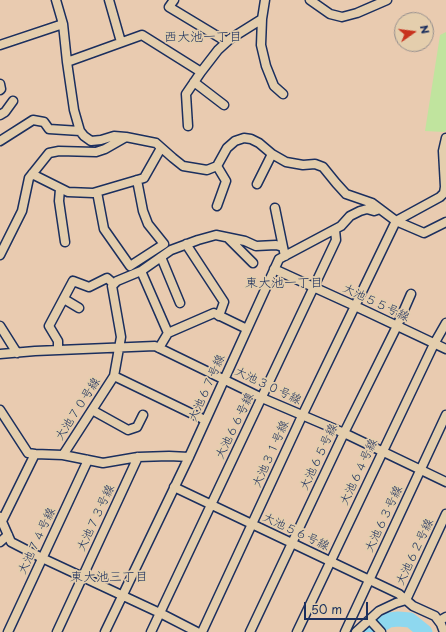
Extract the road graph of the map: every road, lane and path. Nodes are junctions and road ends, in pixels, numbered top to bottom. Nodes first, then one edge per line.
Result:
1 (56, 0) edge
2 (109, 0) edge
3 (174, 0) edge
4 (264, 0) edge
5 (310, 0) edge
6 (387, 0) edge
7 (262, 19) junction
8 (62, 24) junction
9 (122, 42) junction
10 (227, 42) junction
11 (0, 45) edge
12 (67, 62) junction
13 (201, 72) junction
14 (194, 82) junction
15 (283, 94) dead end
16 (13, 101) dead end
17 (224, 105) dead end
18 (0, 115) edge
19 (188, 126) dead end
20 (80, 131) junction
21 (126, 137) junction
22 (446, 138) edge
23 (0, 141) edge
24 (161, 148) junction
25 (272, 154) junction
26 (217, 166) junction
27 (32, 174) junction
28 (137, 180) junction
29 (258, 184) dead end
30 (60, 189) junction
31 (97, 192) junction
32 (218, 206) dead end
33 (275, 208) dead end
34 (380, 209) junction
35 (396, 222) junction
36 (446, 222) edge
37 (335, 230) junction
38 (227, 237) junction
39 (65, 242) dead end
40 (186, 244) junction
41 (283, 247) junction
42 (0, 255) edge
43 (285, 256) junction
44 (161, 257) junction
45 (253, 263) dead end
46 (274, 270) junction
47 (141, 272) junction
48 (114, 284) junction
49 (313, 288) junction
50 (411, 294) dead end
51 (64, 299) junction
52 (180, 303) dead end
53 (355, 306) junction
54 (79, 308) dead end
55 (219, 316) junction
56 (446, 323) edge
57 (0, 326) edge
58 (398, 326) junction
59 (247, 329) junction
60 (168, 333) junction
61 (434, 344) junction
62 (119, 348) junction
63 (159, 348) junction
64 (446, 349) edge
65 (58, 350) junction
66 (17, 353) junction
67 (0, 354) edge
68 (114, 376) junction
69 (224, 379) junction
70 (262, 398) junction
71 (0, 410) edge
72 (92, 410) junction
73 (143, 415) dead end
74 (446, 415) edge
75 (302, 416) junction
76 (206, 420) junction
77 (344, 433) junction
78 (382, 451) junction
79 (35, 454) junction
80 (63, 455) junction
81 (138, 457) junction
82 (188, 457) junction
83 (88, 460) junction
84 (420, 470) junction
85 (446, 482) edge
86 (174, 487) junction
87 (210, 505) junction
88 (446, 514) edge
89 (1, 519) edge
90 (252, 525) junction
91 (8, 534) junction
92 (0, 542) edge
93 (292, 544) junction
94 (42, 558) junction
95 (330, 562) junction
96 (82, 577) junction
97 (369, 580) junction
98 (122, 596) junction
99 (406, 600) junction
100 (159, 613) junction
101 (442, 619) edge
102 (371, 621) junction
103 (8, 632) edge
104 (57, 632) edge
105 (105, 632) edge
106 (150, 632) edge
107 (197, 632) edge
108 (202, 632) edge
109 (250, 632) edge
110 (297, 632) edge
111 (345, 632) edge
112 (356, 632) edge
113 (381, 632) edge
114 (444, 632) edge

1 - 8 street
2 - 9 street
3 - 10 street
4 - 7 street
5 - 6 street
7 - 10 street
7 - 15 street
8 - 11 street
8 - 12 street
9 - 12 street
9 - 13 street
10 - 13 street
12 - 20 street
13 - 14 street
14 - 17 street
14 - 19 street
16 - 18 street
20 - 21 street
20 - 23 street
21 - 24 street
21 - 27 street
22 - 35 street
24 - 26 street
24 - 28 street
25 - 26 street
25 - 29 street
25 - 34 street
26 - 32 street
27 - 30 street
27 - 42 street
28 - 31 street
28 - 31 street
30 - 31 street
30 - 39 street
33 - 41 street
34 - 35 street
34 - 37 street, 大池６７号線
35 - 36 street
35 - 53 street, 大池３１号線
37 - 43 street, 大池６７号線
37 - 49 street, 大池６６号線
38 - 40 street
38 - 41 street
38 - 45 street
40 - 44 street
40 - 55 street
41 - 43 street
43 - 46 street, 大池６７号線
44 - 47 street
44 - 52 street
46 - 49 street, 大池５５号線
46 - 59 street, 大池６７号線
47 - 48 street
47 - 60 street
48 - 51 street
48 - 62 street, 大池７０号線
49 - 53 street, 大池５５号線
49 - 70 street, 大池６６号線
50 - 58 street, 大池６５号線
51 - 54 street
51 - 65 street
53 - 58 street, 大池５５号線
53 - 75 street, 大池３１号線
55 - 59 street
55 - 60 street
56 - 61 street, 大池６４号線
57 - 66 street
58 - 61 street, 大池５５号線
58 - 77 street, 大池６５号線
59 - 69 street, 大池６７号線
60 - 63 street
61 - 64 street, 大池５５号線
61 - 78 street, 大池６４号線
62 - 63 street, 大池３０号線
62 - 65 street, 大池３０号線
62 - 68 street, 大池７０号線
63 - 69 street, 大池３０号線
65 - 66 street, 大池３０号線
66 - 67 street, 大池３０号線
68 - 72 street, 大池７０号線
68 - 76 street, 大池７０号線
69 - 70 street, 大池３０号線
69 - 76 street, 大池６７号線
70 - 75 street, 大池３０号線
70 - 87 street, 大池６６号線
71 - 79 street
72 - 73 street
72 - 80 street, 大池７０号線
74 - 84 street, 大池６３号線
75 - 77 street, 大池３０号線
75 - 90 street, 大池３１号線
76 - 82 street, 大池６７号線
77 - 78 street, 大池３０号線
77 - 93 street, 大池６５号線
78 - 84 street, 大池３０号線
78 - 95 street, 大池６４号線
79 - 80 street
79 - 89 street
80 - 83 street
81 - 82 street
81 - 83 street
81 - 96 street, 大池７３号線
82 - 86 street, 大池６７号線
83 - 94 street, 大池７４号線
84 - 85 street, 大池３０号線
84 - 97 street, 大池６３号線
86 - 87 street, 大池５６号線
86 - 98 street, 大池６７号線
87 - 90 street, 大池５６号線
87 - 100 street, 大池６６号線
88 - 99 street, 大池６２号線
89 - 91 street
90 - 93 street, 大池５６号線
90 - 108 street, 大池３１号線
91 - 92 street
91 - 94 street
93 - 95 street, 大池５６号線
93 - 109 street, 大池６５号線
94 - 96 street
94 - 103 street, 大池７４号線
95 - 97 street, 大池５６号線
95 - 110 street, 大池６４号線
96 - 98 street
96 - 104 street, 大池７３号線
97 - 99 street, 大池５６号線
97 - 111 street, 大池６３号線
98 - 100 street
98 - 105 street, 大池６７号線
99 - 101 street, 大池５６号線
99 - 102 street
100 - 106 street, 大池６６号線
100 - 107 street
101 - 114 street
102 - 112 street
102 - 113 street

